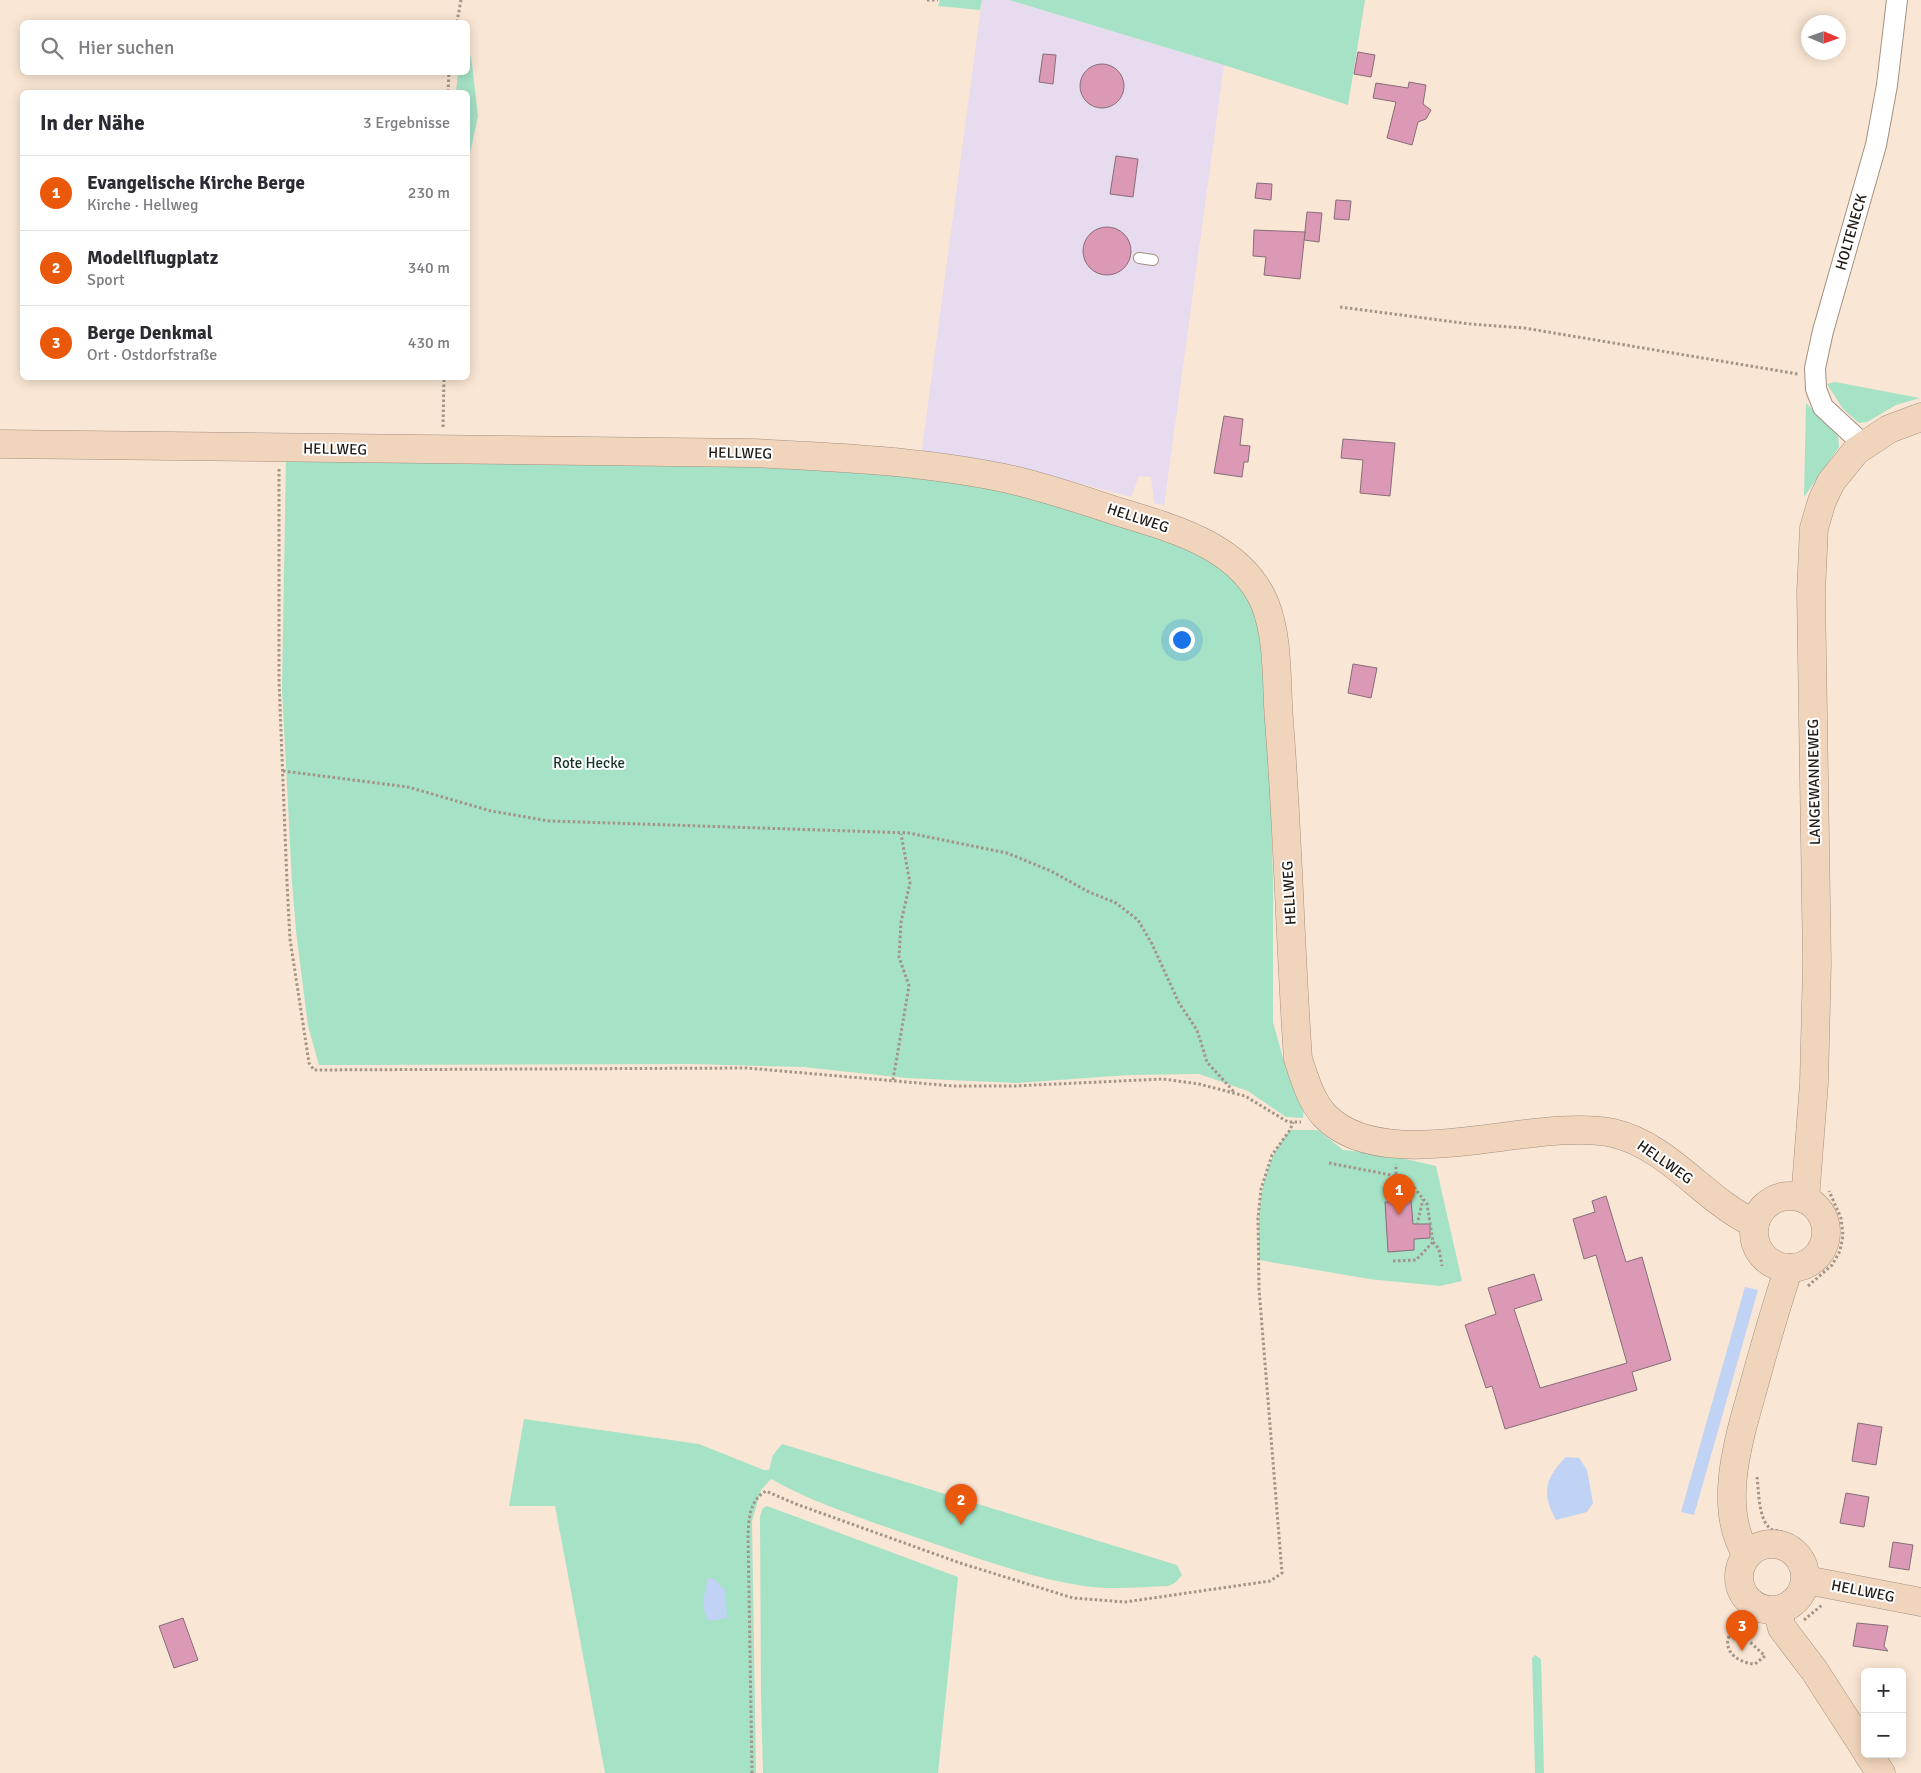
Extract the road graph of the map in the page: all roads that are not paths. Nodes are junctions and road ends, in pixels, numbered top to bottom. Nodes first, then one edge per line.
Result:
1 (1897, 0) edge
2 (1139, 258) dead end
3 (1152, 260) dead end
4 (1921, 418) edge
5 (0, 444) edge
6 (1864, 444) junction
7 (1805, 1199) junction
8 (1755, 1224) junction
9 (1789, 1268) junction
10 (1747, 1555) junction
11 (1816, 1575) junction
12 (1921, 1602) edge
13 (1776, 1610) junction
14 (1861, 1743) edge
15 (1871, 1758) edge
16 (1881, 1773) edge

1 - 6 street, HOLTENECK
2 - 3 lane
4 - 6 street, LANGEWANNEWEG
5 - 8 street, HELLWEG
6 - 7 street, LANGEWANNEWEG
7 - 8 street
7 - 9 street
8 - 9 street
9 - 10 street
10 - 11 street
10 - 13 street
11 - 12 street, HELLWEG
11 - 13 street
13 - 14 street
15 - 16 street

